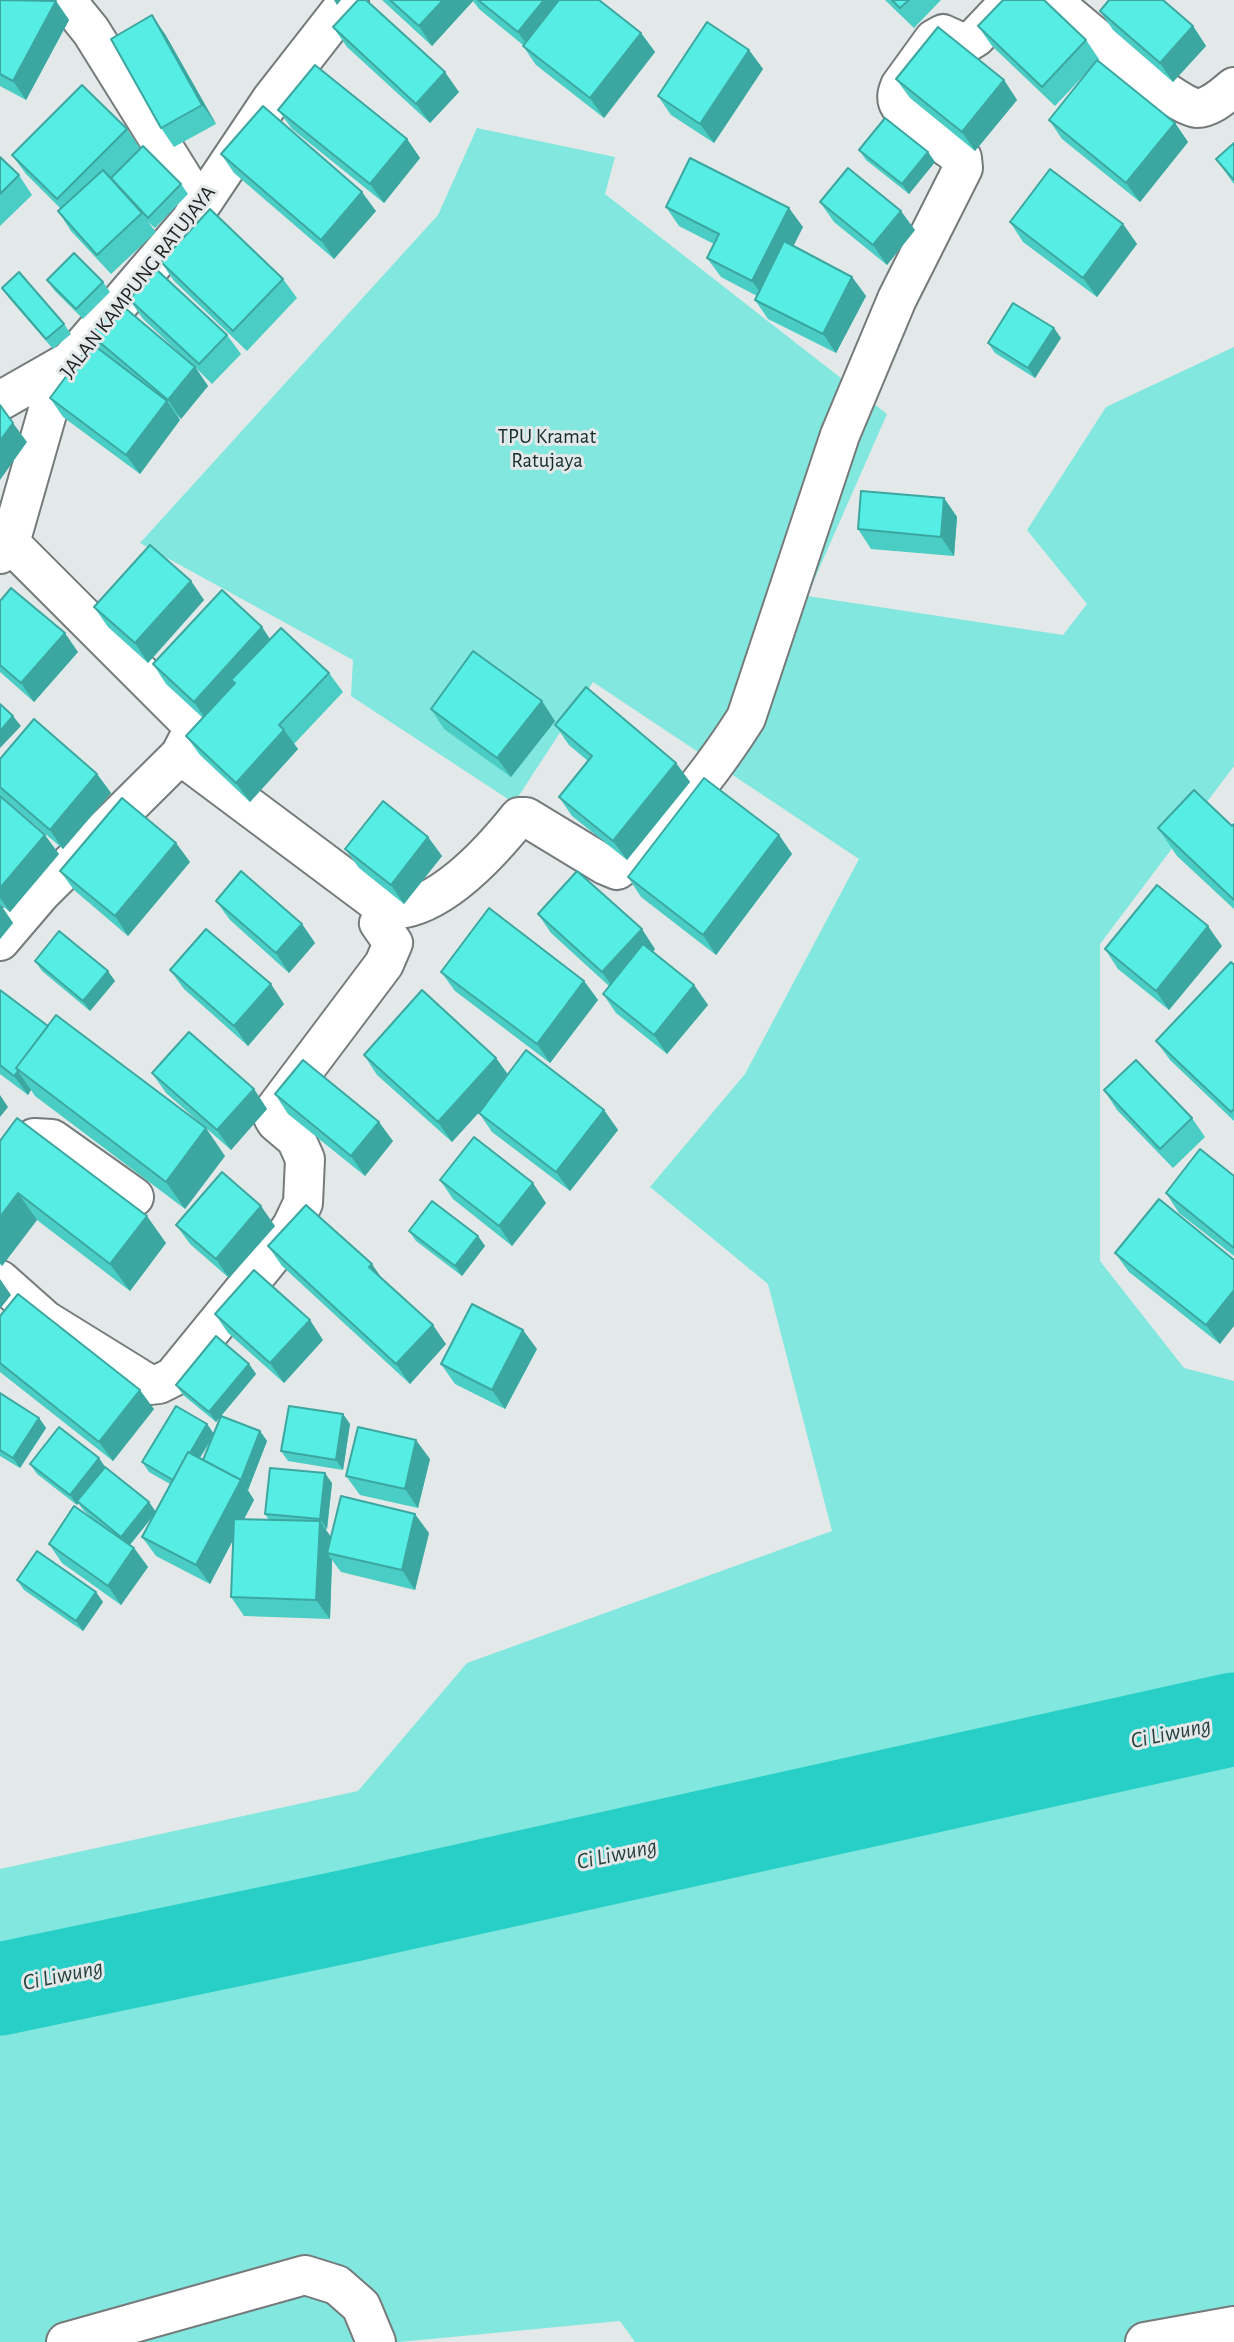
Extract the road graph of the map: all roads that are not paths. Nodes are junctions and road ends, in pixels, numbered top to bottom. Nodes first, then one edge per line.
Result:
1 (66, 0) edge
2 (349, 0) edge
3 (1011, 0) edge
4 (1051, 0) edge
5 (1234, 87) edge
6 (200, 206) junction
7 (70, 361) junction
8 (0, 401) edge
9 (5, 548) edge
10 (180, 755) junction
11 (386, 909) junction
12 (0, 941) edge
13 (0, 1177) edge
14 (134, 1197) dead end
15 (6, 1302) edge
16 (1234, 2326) edge
17 (66, 2342) edge
18 (376, 2342) edge
19 (1144, 2342) edge

1 - 6 street
2 - 6 street, JALAN KAMPUNG RATUJAYA
3 - 11 street
4 - 5 street
6 - 7 street, JALAN KAMPUNG RATUJAYA
7 - 8 street
7 - 9 street, JALAN KAMPUNG RATUJAYA
9 - 10 street
10 - 11 street
10 - 12 street
11 - 15 street
13 - 14 street
16 - 19 street
17 - 18 street

